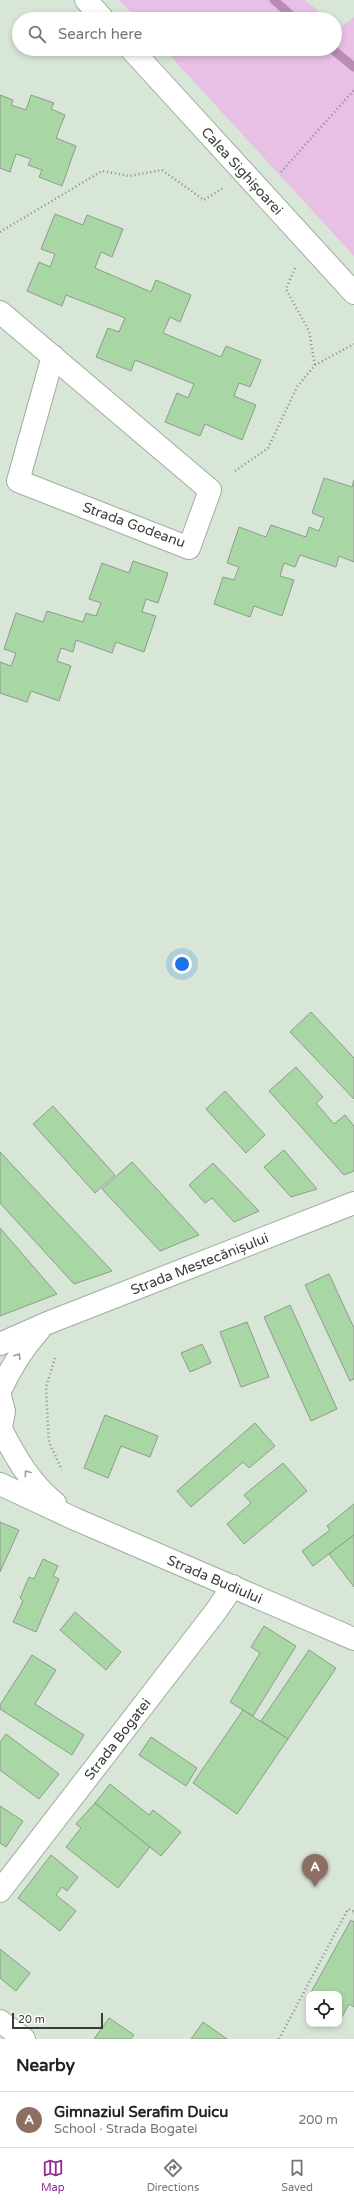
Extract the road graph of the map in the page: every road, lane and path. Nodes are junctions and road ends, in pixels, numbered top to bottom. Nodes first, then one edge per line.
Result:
1 (86, 0) edge
2 (97, 12) edge
3 (137, 56) edge
4 (354, 90) edge
5 (281, 172) dead end
6 (224, 187) dead end
7 (0, 232) edge
8 (307, 241) junction
9 (354, 293) edge
10 (0, 312) edge
11 (354, 344) edge
12 (53, 356) junction
13 (315, 365) junction
14 (236, 471) dead end
15 (354, 1203) edge
16 (45, 1324) junction
17 (0, 1344) edge
18 (55, 1358) dead end
19 (0, 1391) edge
20 (0, 1396) edge
21 (1, 1432) edge
22 (64, 1476) dead end
23 (0, 1484) edge
24 (75, 1519) junction
25 (233, 1586) junction
26 (354, 1639) edge
27 (0, 1891) edge
28 (354, 1912) edge
29 (0, 2021) edge
30 (24, 2039) edge
31 (279, 2039) edge

1 - 2 main road
3 - 8 main road, Calea Sighișoarei
4 - 5 path
6 - 7 path
8 - 9 main road, Calea Sighișoarei
8 - 13 path
10 - 12 main road, Strada Godeanu
11 - 13 path
12 - 12 main road, Strada Godeanu
13 - 14 path
15 - 16 main road, Strada Mestecănișului
16 - 17 main road, Strada Mestecănișului
19 -> 16 main road, Strada Mestecănișului
18 - 22 path
20 - 21 main road
24 -> 21 main road, Strada Budiului
23 - 24 main road, Strada Budiului
24 - 25 main road, Strada Budiului
25 - 26 main road, Strada Budiului
25 - 27 main road, Strada Bogatei
28 - 31 path
29 - 30 main road

